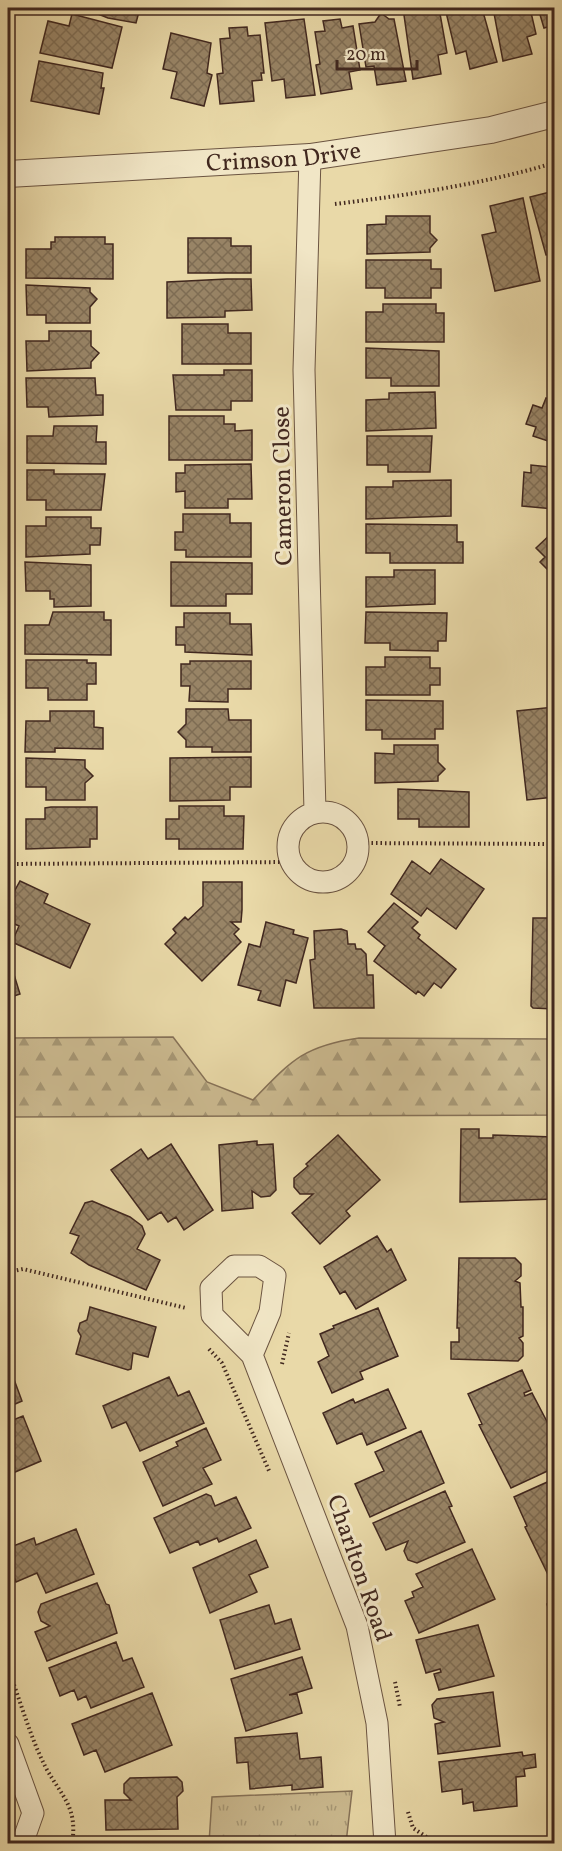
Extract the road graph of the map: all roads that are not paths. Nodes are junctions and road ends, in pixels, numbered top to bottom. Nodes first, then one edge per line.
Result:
1 (555, 114) edge
2 (310, 158) junction
3 (8, 174) edge
4 (315, 813) junction
5 (252, 1355) dead end
6 (8, 1744) edge
7 (22, 1844) edge
8 (385, 1844) edge

1 - 2 street, Crimson Drive
2 - 3 street, Crimson Drive
2 - 4 street, Cameron Close
4 - 4 street
5 - 8 street, Charlton Road
6 - 7 street

